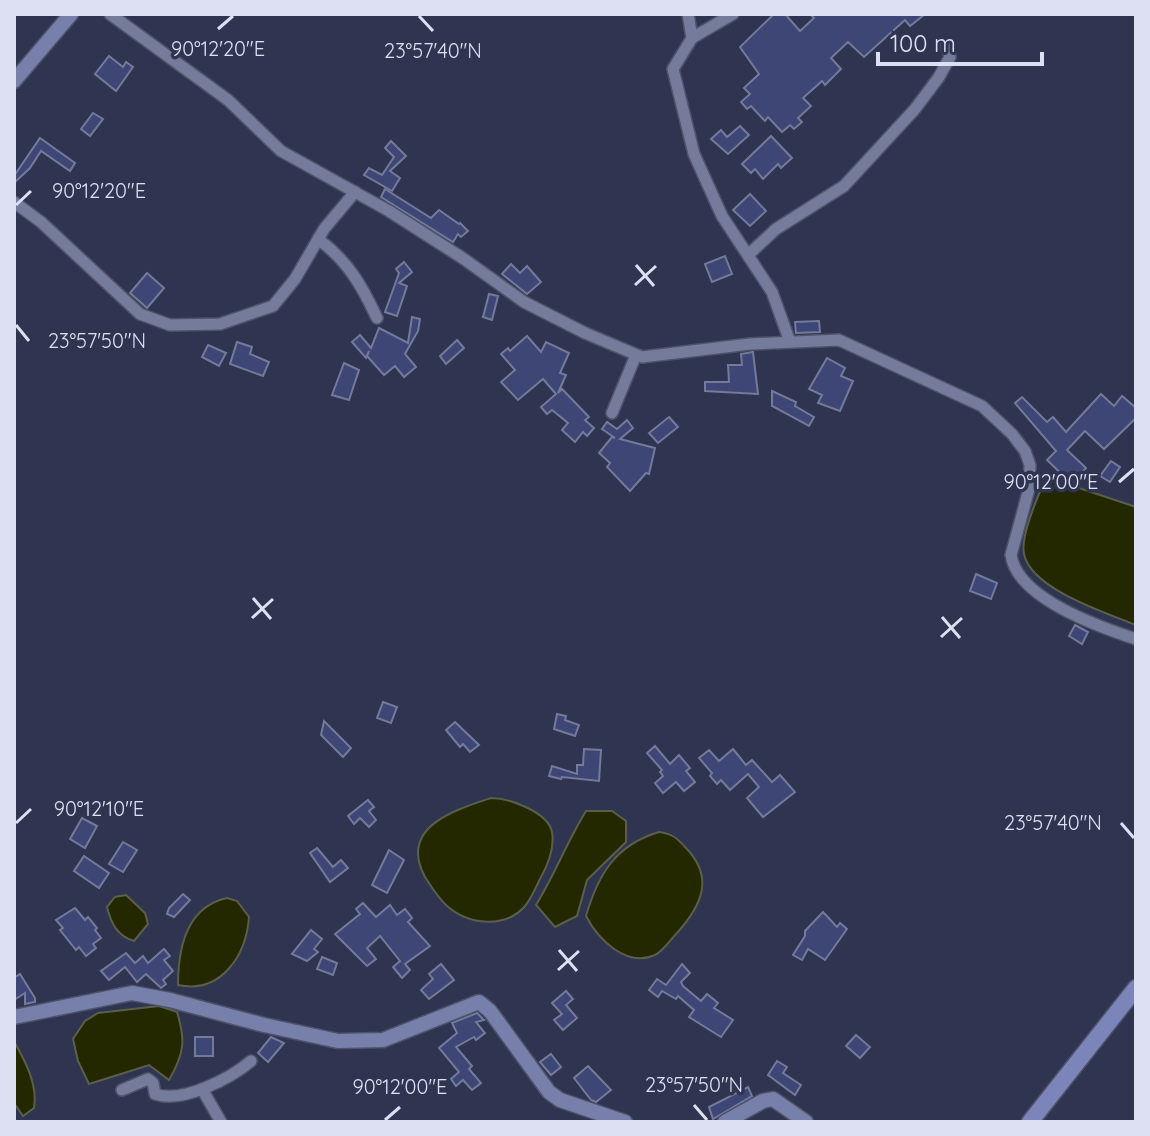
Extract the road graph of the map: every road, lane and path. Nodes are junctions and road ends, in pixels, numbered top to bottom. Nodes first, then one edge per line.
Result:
1 (71, 14) edge
2 (110, 14) edge
3 (688, 14) edge
4 (733, 14) edge
5 (692, 38) junction
6 (946, 44) dead end
7 (14, 81) edge
8 (355, 192) junction
9 (14, 202) edge
10 (318, 239) junction
11 (748, 255) junction
12 (377, 318) dead end
13 (790, 342) junction
14 (636, 355) junction
15 (612, 413) dead end
16 (1136, 639) edge
17 (1136, 988) edge
18 (14, 1017) edge
19 (251, 1061) dead end
20 (202, 1089) junction
21 (122, 1090) dead end
22 (221, 1122) edge
23 (625, 1122) edge
24 (725, 1122) edge
25 (806, 1122) edge
26 (1030, 1122) edge

1 - 7 street
2 - 8 street
3 - 5 street
4 - 5 street
5 - 11 street
6 - 11 street
8 - 10 street
8 - 14 street
9 - 10 street
10 - 12 street
11 - 13 street
13 - 14 street
13 - 16 street
14 - 15 street
17 - 26 main road
18 - 23 street
19 - 20 street
20 - 21 street
20 - 22 street
24 - 25 street

